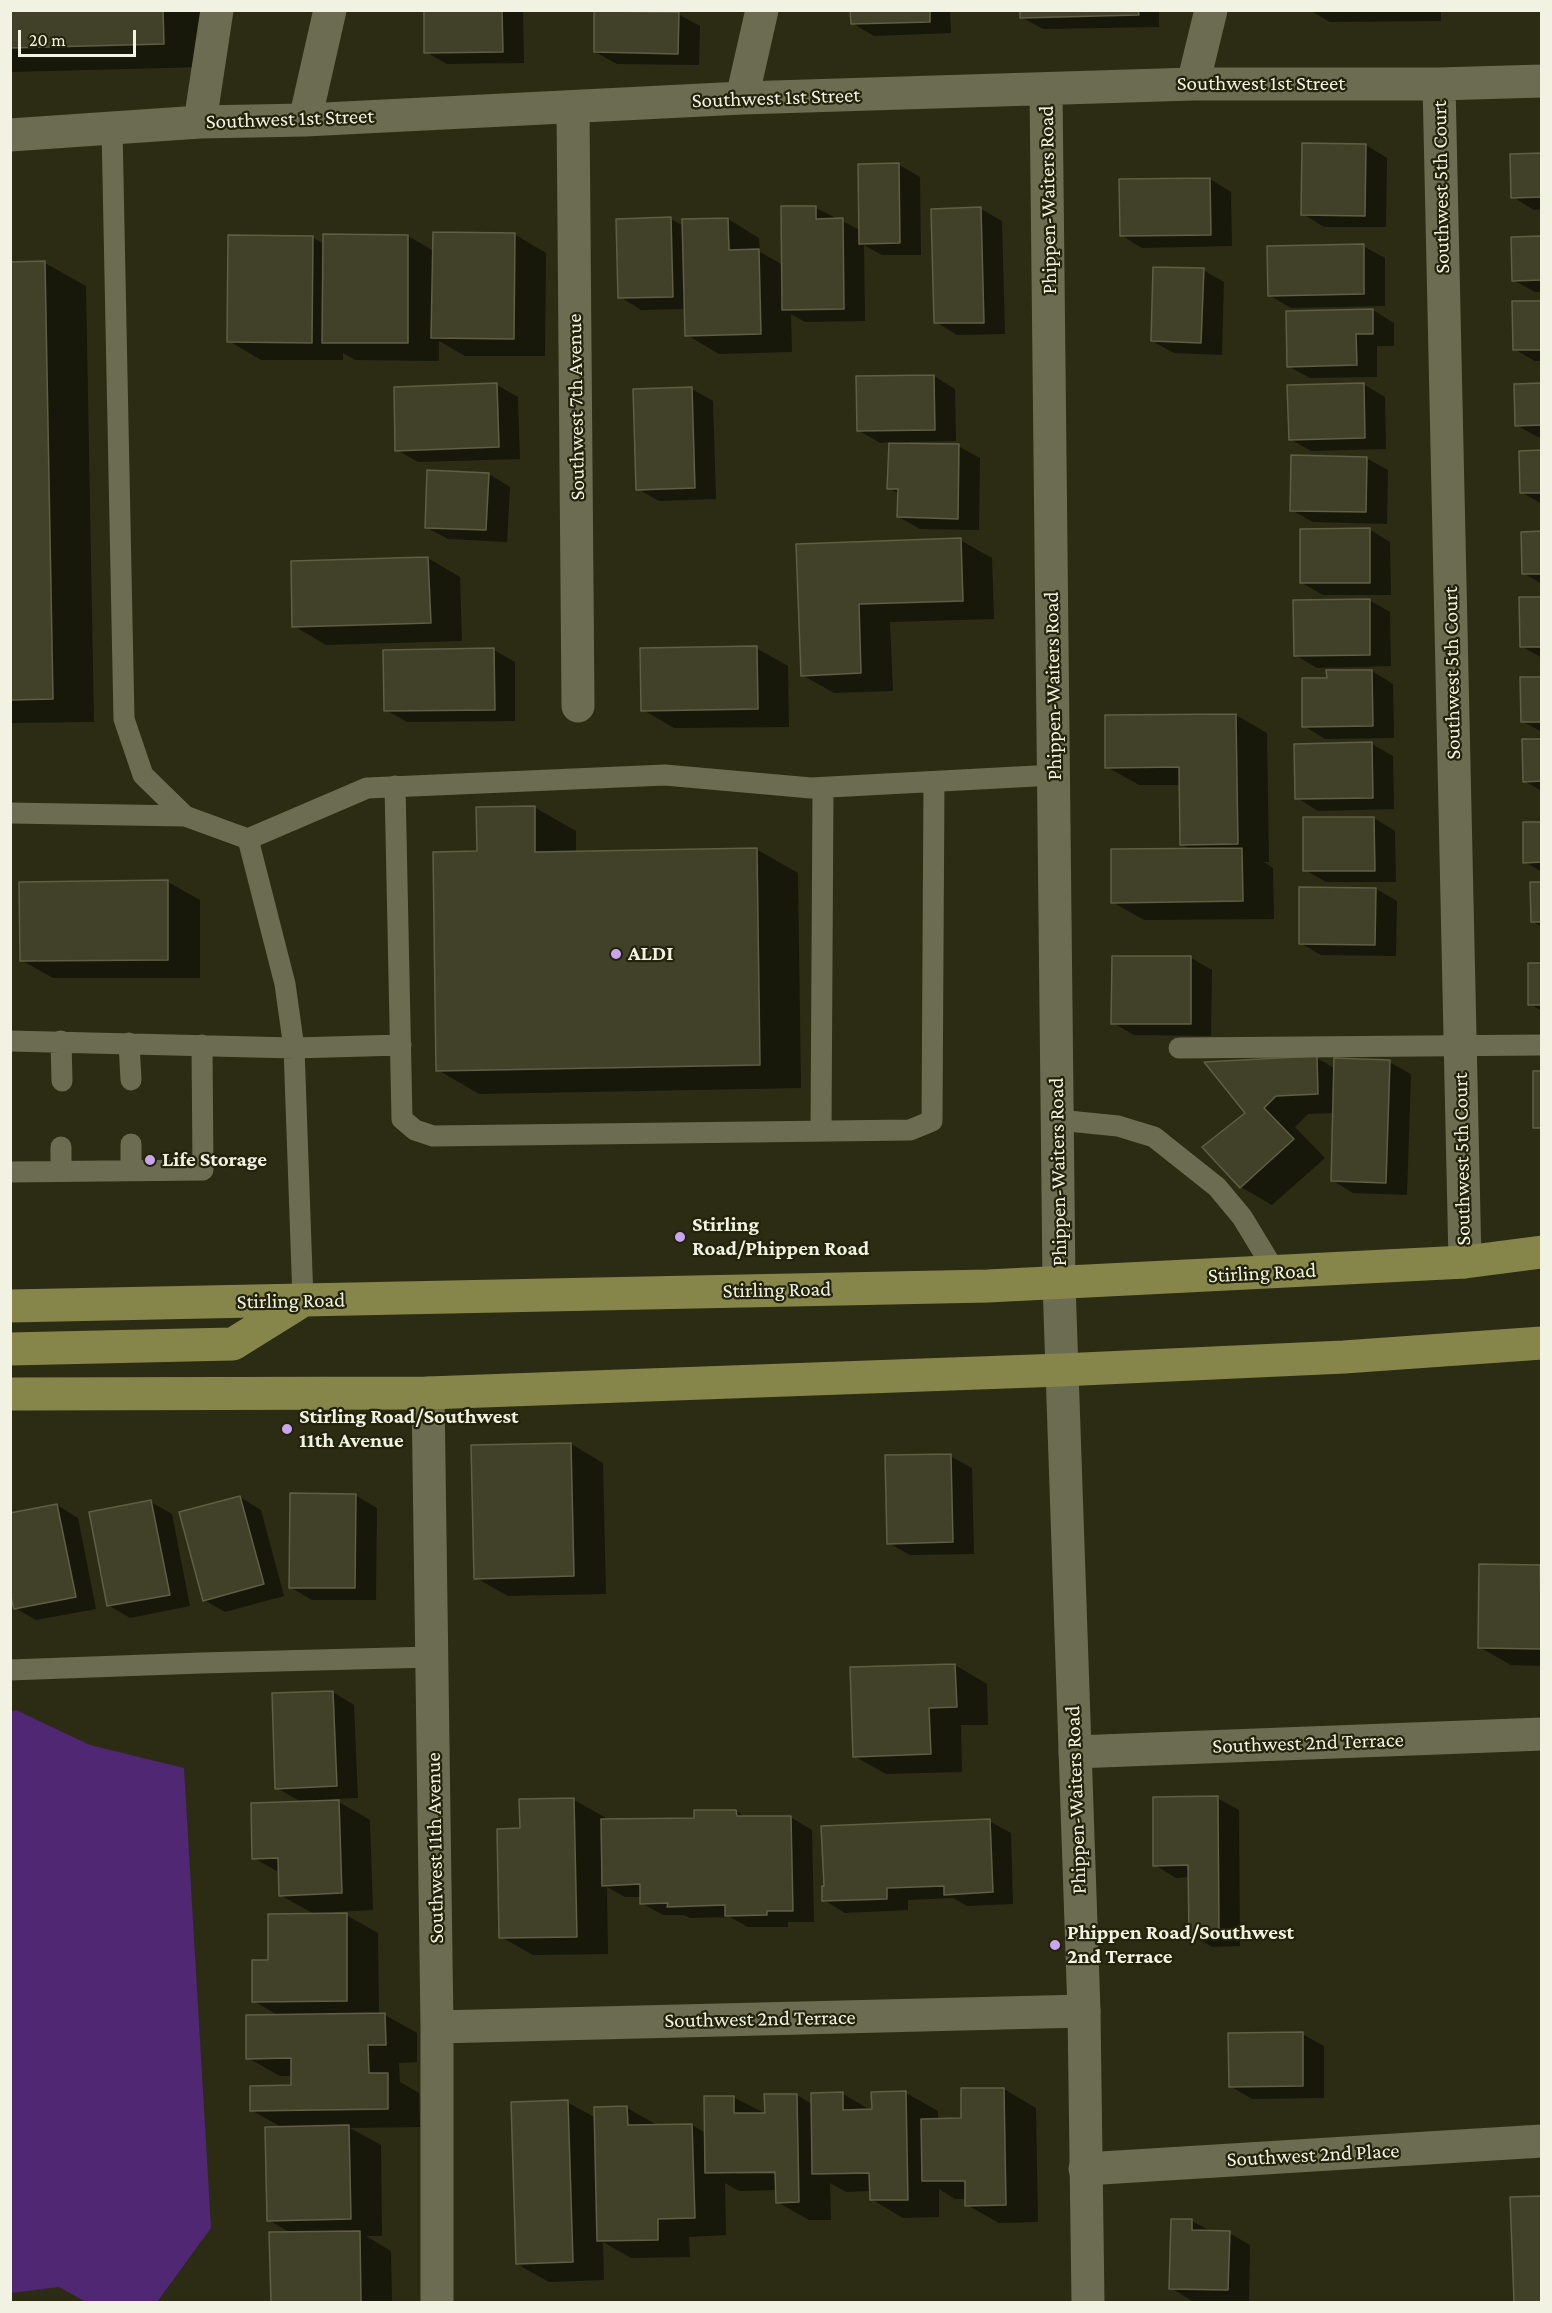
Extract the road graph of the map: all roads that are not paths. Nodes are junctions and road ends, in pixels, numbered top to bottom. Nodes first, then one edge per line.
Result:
1 (217, 10) edge
2 (330, 10) edge
3 (762, 10) edge
4 (1211, 10) edge
5 (1542, 81) edge
6 (1193, 84) junction
7 (1439, 84) junction
8 (1046, 89) junction
9 (742, 98) junction
10 (573, 107) junction
11 (305, 120) junction
12 (200, 122) junction
13 (112, 128) junction
14 (10, 135) edge
15 (578, 706) dead end
16 (1054, 775) junction
17 (933, 782) junction
18 (395, 786) junction
19 (823, 788) junction
20 (10, 813) edge
21 (185, 816) junction
22 (248, 839) junction
23 (10, 1041) edge
24 (62, 1041) junction
25 (129, 1043) junction
26 (202, 1045) junction
27 (401, 1045) junction
28 (1460, 1045) junction
29 (1542, 1045) edge
30 (294, 1048) junction
31 (1179, 1048) dead end
32 (131, 1080) dead end
33 (62, 1081) dead end
34 (1058, 1120) junction
35 (821, 1131) junction
36 (131, 1144) dead end
37 (62, 1147) dead end
38 (131, 1170) junction
39 (10, 1172) edge
40 (62, 1172) junction
41 (1542, 1252) edge
42 (1465, 1262) junction
43 (1276, 1273) junction
44 (1059, 1283) junction
45 (303, 1300) junction
46 (10, 1306) edge
47 (1542, 1343) edge
48 (10, 1349) edge
49 (1061, 1370) junction
50 (428, 1393) junction
51 (10, 1394) edge
52 (432, 1658) junction
53 (10, 1670) edge
54 (1542, 1734) edge
55 (1075, 1752) junction
56 (1084, 2011) junction
57 (437, 2027) junction
58 (1542, 2141) edge
59 (1085, 2169) junction
60 (437, 2302) edge
61 (1088, 2302) edge

1 - 12 street
2 - 11 street
3 - 9 street
4 - 6 street
5 - 7 street, Southwest 1st Street
6 - 7 street, Southwest 1st Street
6 - 8 street, Southwest 1st Street
7 - 28 street, Southwest 5th Court
8 - 9 street, Southwest 1st Street
8 - 16 street, Phippen-Waiters Road
9 - 10 street, Southwest 1st Street
10 - 11 street, Southwest 1st Street
10 - 15 street, Southwest 7th Avenue
11 - 12 street, Southwest 1st Street
12 - 13 street, Southwest 1st Street
13 - 14 street, Southwest 1st Street
13 - 21 lane
16 - 17 lane
16 - 34 street, Phippen-Waiters Road
17 - 19 lane
17 - 35 lane
18 - 19 lane
18 - 22 lane
18 - 27 lane
19 - 35 lane
20 - 21 lane
21 - 22 lane
22 - 30 lane
23 - 24 lane
24 - 25 lane
24 - 33 lane
25 - 26 lane
25 - 32 lane
26 - 30 lane
26 - 38 lane
27 - 30 lane
27 - 35 lane
28 - 29 lane
28 - 31 lane
28 - 42 street, Southwest 5th Court
30 - 45 lane
34 - 43 lane
34 - 44 street, Phippen-Waiters Road
36 - 38 lane
37 - 40 lane
38 - 40 lane
39 - 40 lane
41 - 42 main road, Stirling Road
42 - 43 main road, Stirling Road
43 - 44 main road, Stirling Road
44 - 45 main road, Stirling Road
44 - 49 street, Phippen-Waiters Road
45 - 46 main road, Stirling Road
45 - 48 main road
47 - 49 main road
49 - 50 main road
49 - 55 street, Phippen-Waiters Road
50 - 51 main road
50 - 52 street, Southwest 11th Avenue
52 - 53 lane
52 - 57 street, Southwest 11th Avenue
54 - 55 street, Southwest 2nd Terrace
55 - 56 street, Phippen-Waiters Road
56 - 57 street, Southwest 2nd Terrace
56 - 59 street, Phippen-Waiters Road
57 - 60 street, Southwest 11th Avenue
58 - 59 street, Southwest 2nd Place
59 - 61 street, Phippen-Waiters Road

